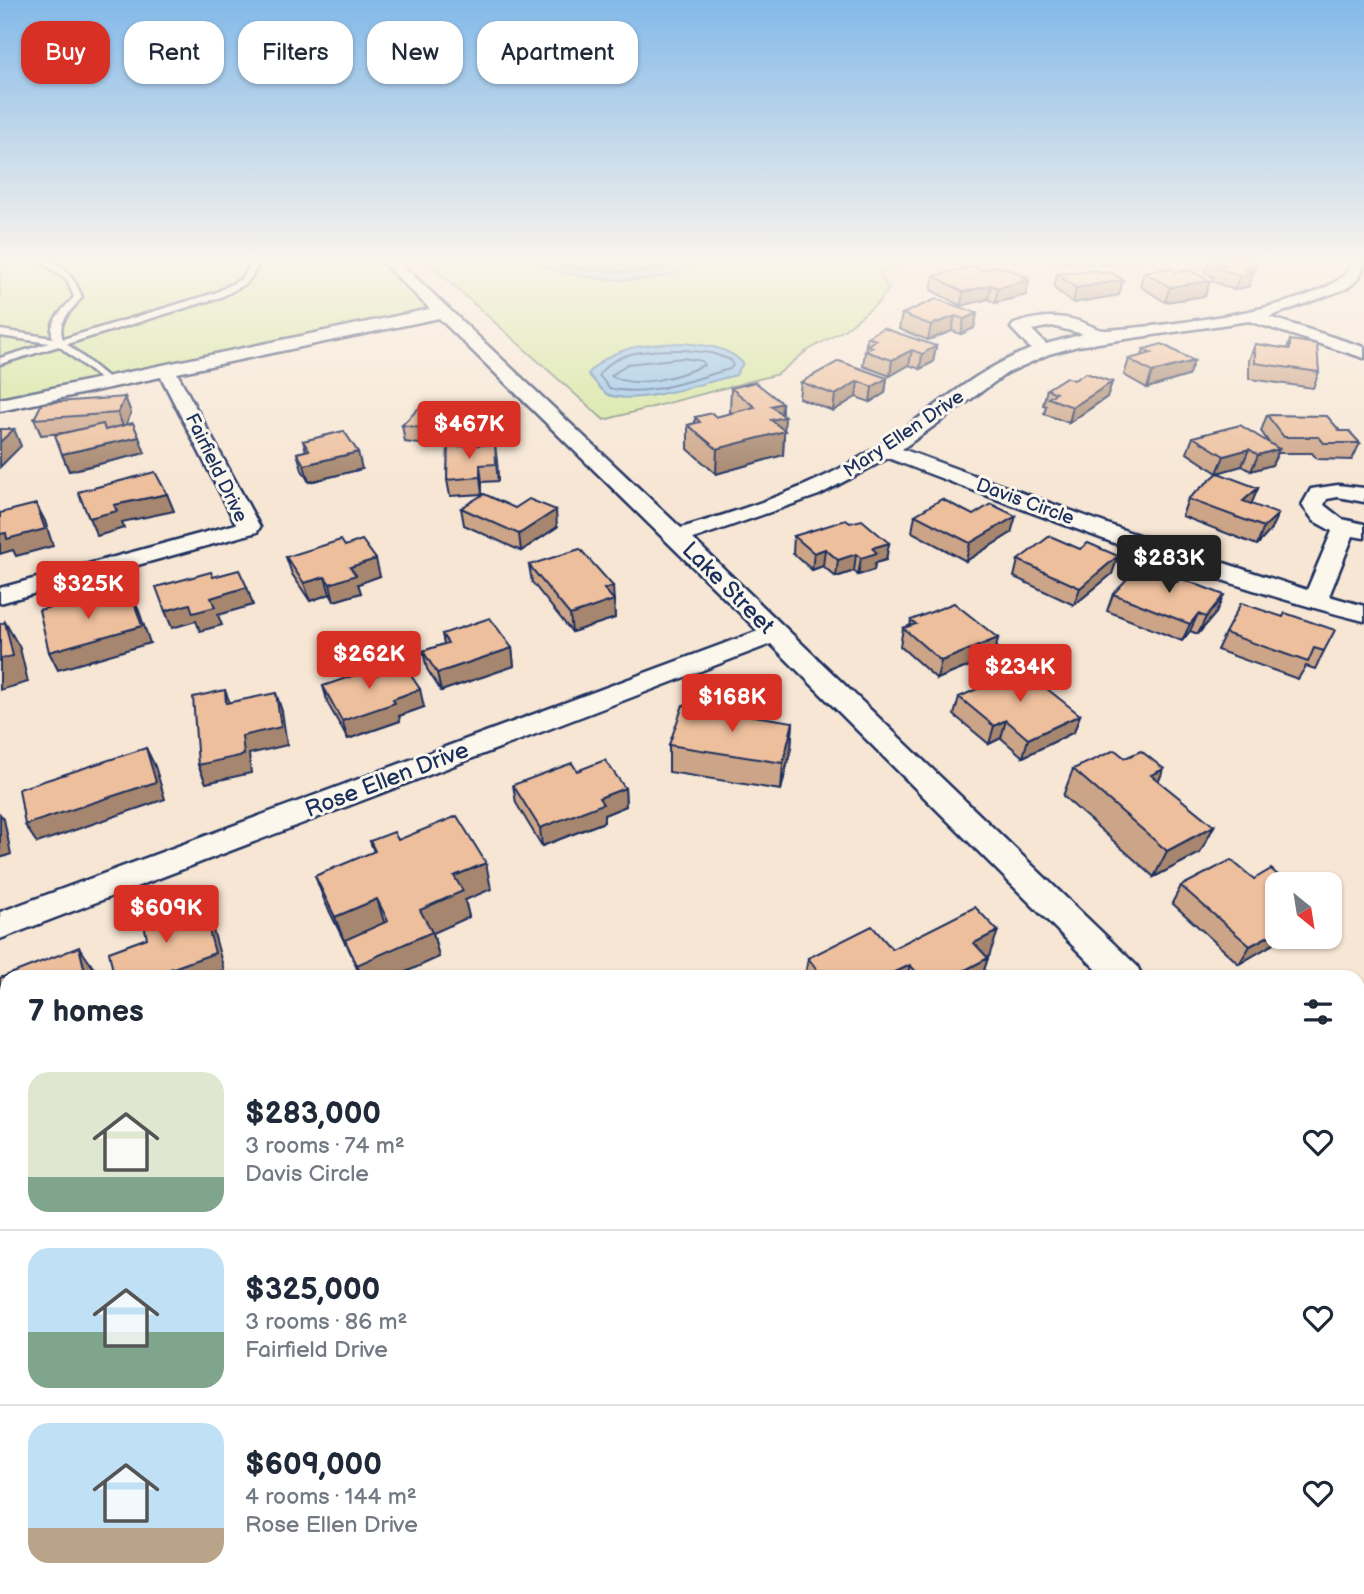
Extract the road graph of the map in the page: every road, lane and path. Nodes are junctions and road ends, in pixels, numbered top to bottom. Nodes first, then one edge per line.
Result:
1 (9, 334) edge
2 (56, 334) edge
3 (85, 334) edge
4 (334, 334) edge
5 (465, 334) edge
6 (1026, 334) edge
7 (1097, 334) edge
8 (1114, 334) edge
9 (1307, 334) edge
10 (1101, 336) junction
11 (59, 342) junction
12 (1042, 350) junction
13 (1364, 353) edge
14 (0, 361) edge
15 (166, 369) junction
16 (108, 382) junction
17 (0, 405) edge
18 (887, 450) junction
19 (1364, 495) edge
20 (1355, 530) edge
21 (677, 537) junction
22 (0, 596) edge
23 (1315, 601) junction
24 (1364, 614) edge
25 (774, 634) junction
26 (0, 926) edge
27 (1119, 970) edge

1 - 11 lane
2 - 11 lane
3 - 11 lane
4 - 15 street
5 - 21 street, Lake Street
6 - 12 street
7 - 10 street
8 - 10 street, Mary Ellen Drive
9 - 13 street
10 - 12 street, Mary Ellen Drive
11 - 14 lane
11 - 16 lane
12 - 18 street, Mary Ellen Drive
15 - 16 street
15 - 22 street, Fairfield Drive
16 - 17 street
18 - 21 street, Mary Ellen Drive
18 - 23 street, Davis Circle
19 - 20 street
20 - 23 street
21 - 25 street, Lake Street
23 - 24 street, Davis Circle
25 - 26 street, Rose Ellen Drive
25 - 27 street, Lake Street

